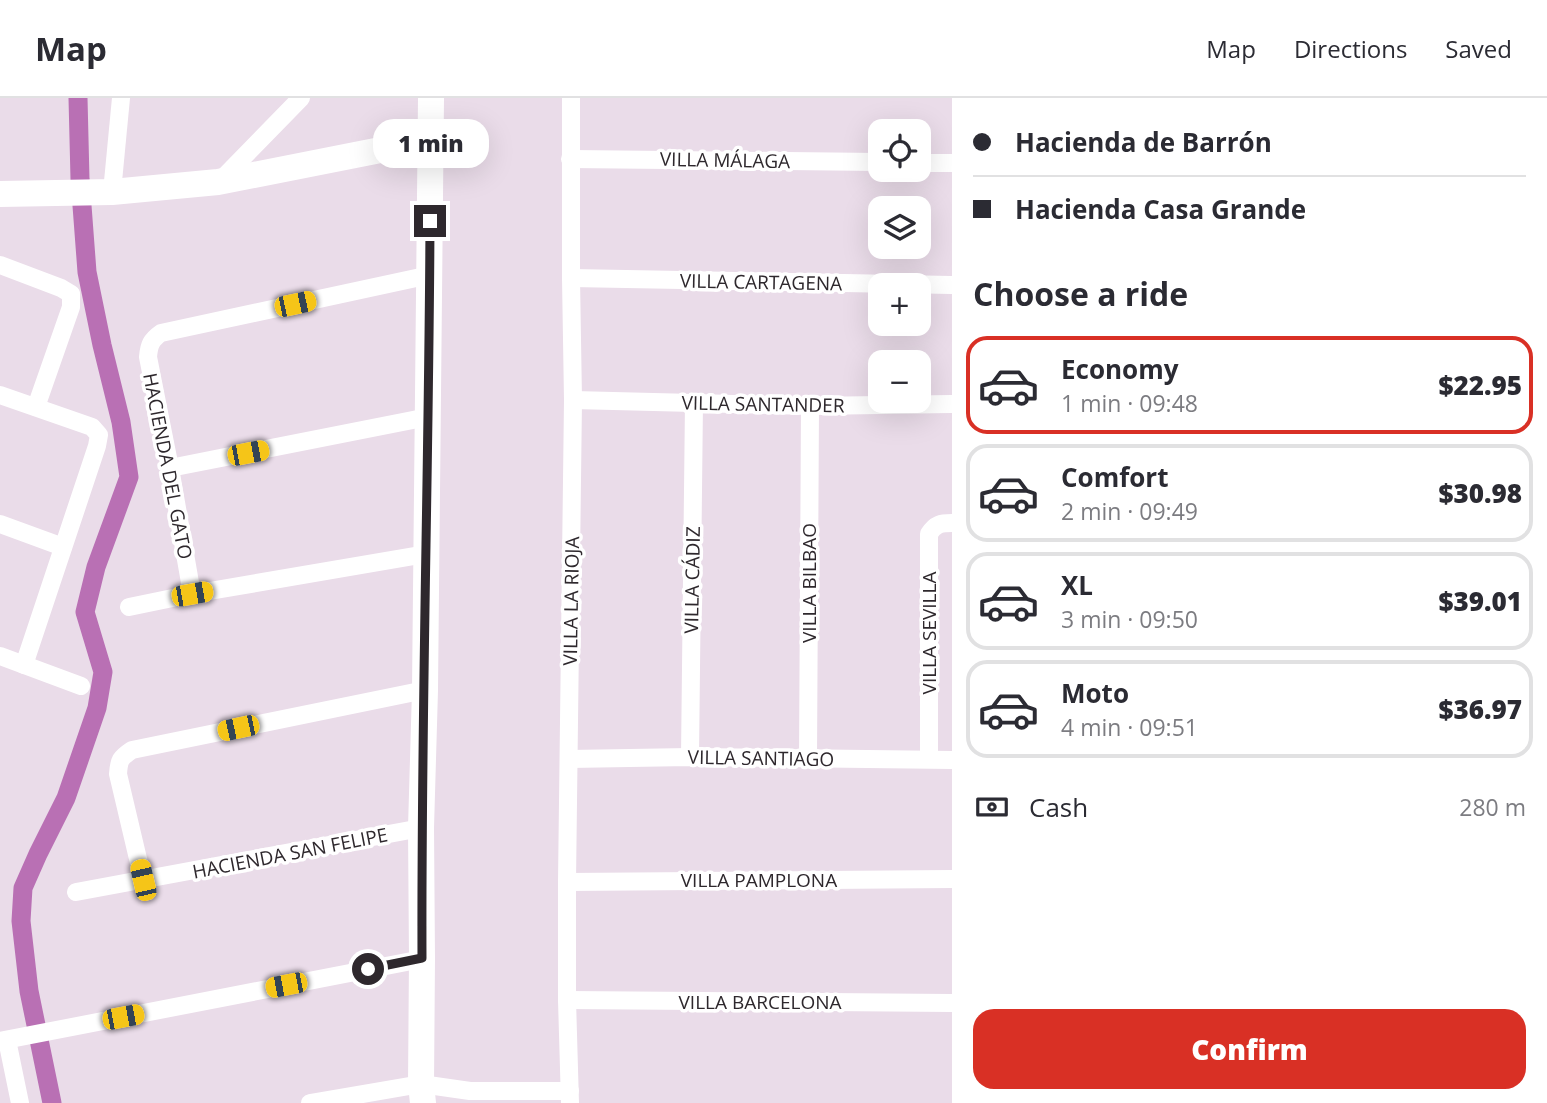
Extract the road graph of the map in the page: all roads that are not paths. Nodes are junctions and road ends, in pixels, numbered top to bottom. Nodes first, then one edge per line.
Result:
1 (121, 98) edge
2 (301, 98) edge
3 (431, 98) edge
4 (571, 98) edge
5 (431, 140) junction
6 (570, 159) junction
7 (868, 162) edge
8 (931, 163) edge
9 (952, 163) edge
10 (218, 182) junction
11 (108, 192) junction
12 (0, 194) edge
13 (0, 265) edge
14 (430, 275) junction
15 (570, 278) junction
16 (952, 285) edge
17 (0, 396) edge
18 (573, 400) junction
19 (694, 402) junction
20 (952, 404) edge
21 (810, 406) junction
22 (36, 407) junction
23 (428, 417) junction
24 (170, 468) junction
25 (952, 523) edge
26 (0, 524) edge
27 (63, 547) junction
28 (426, 554) junction
29 (192, 594) junction
30 (129, 607) dead end
31 (0, 656) edge
32 (24, 665) junction
33 (81, 686) dead end
34 (425, 690) junction
35 (690, 757) junction
36 (569, 759) junction
37 (808, 759) junction
38 (929, 759) junction
39 (952, 760) edge
40 (421, 828) junction
41 (952, 879) edge
42 (143, 880) junction
43 (567, 882) junction
44 (76, 892) dead end
45 (422, 958) junction
46 (567, 1000) junction
47 (952, 1003) edge
48 (9, 1040) edge
49 (422, 1094) edge
50 (570, 1097) edge
51 (20, 1103) edge
52 (310, 1103) edge

1 - 11 street
2 - 10 street
3 - 5 street
4 - 6 street, VILLA LA RIOJA
5 - 10 street
5 - 14 street
6 - 7 street, VILLA MÁLAGA
6 - 15 street, VILLA LA RIOJA
8 - 9 street
10 - 11 street
11 - 12 street
13 - 22 street
14 - 23 street
14 - 24 street, HACIENDA DEL GATO
15 - 16 street, VILLA CARTAGENA
15 - 18 street, VILLA LA RIOJA
17 - 22 street
18 - 19 street, VILLA SANTANDER
18 - 36 street, VILLA LA RIOJA
19 - 21 street, VILLA SANTANDER
19 - 35 street, VILLA CÁDIZ
20 - 21 street, VILLA SANTANDER
21 - 37 street, VILLA BILBAO
22 - 27 street
23 - 24 street
23 - 28 street
24 - 29 street, HACIENDA DEL GATO
25 - 38 street, VILLA SEVILLA
26 - 27 street
27 - 32 street
28 - 29 street
28 - 34 street
29 - 30 street
31 - 32 street
32 - 33 street
34 - 40 street
34 - 42 street
35 - 36 street, VILLA SANTIAGO
35 - 37 street, VILLA SANTIAGO
36 - 43 street, VILLA LA RIOJA
37 - 38 street, VILLA SANTIAGO
38 - 39 street, VILLA SANTIAGO
40 - 42 street, HACIENDA SAN FELIPE
40 - 45 street
41 - 43 street, VILLA PAMPLONA
42 - 44 street, HACIENDA SAN FELIPE
43 - 46 street, VILLA LA RIOJA
45 - 48 street
45 - 49 street
46 - 47 street, VILLA BARCELONA
46 - 50 street, VILLA LA RIOJA
48 - 51 street
49 - 50 street
49 - 52 street

